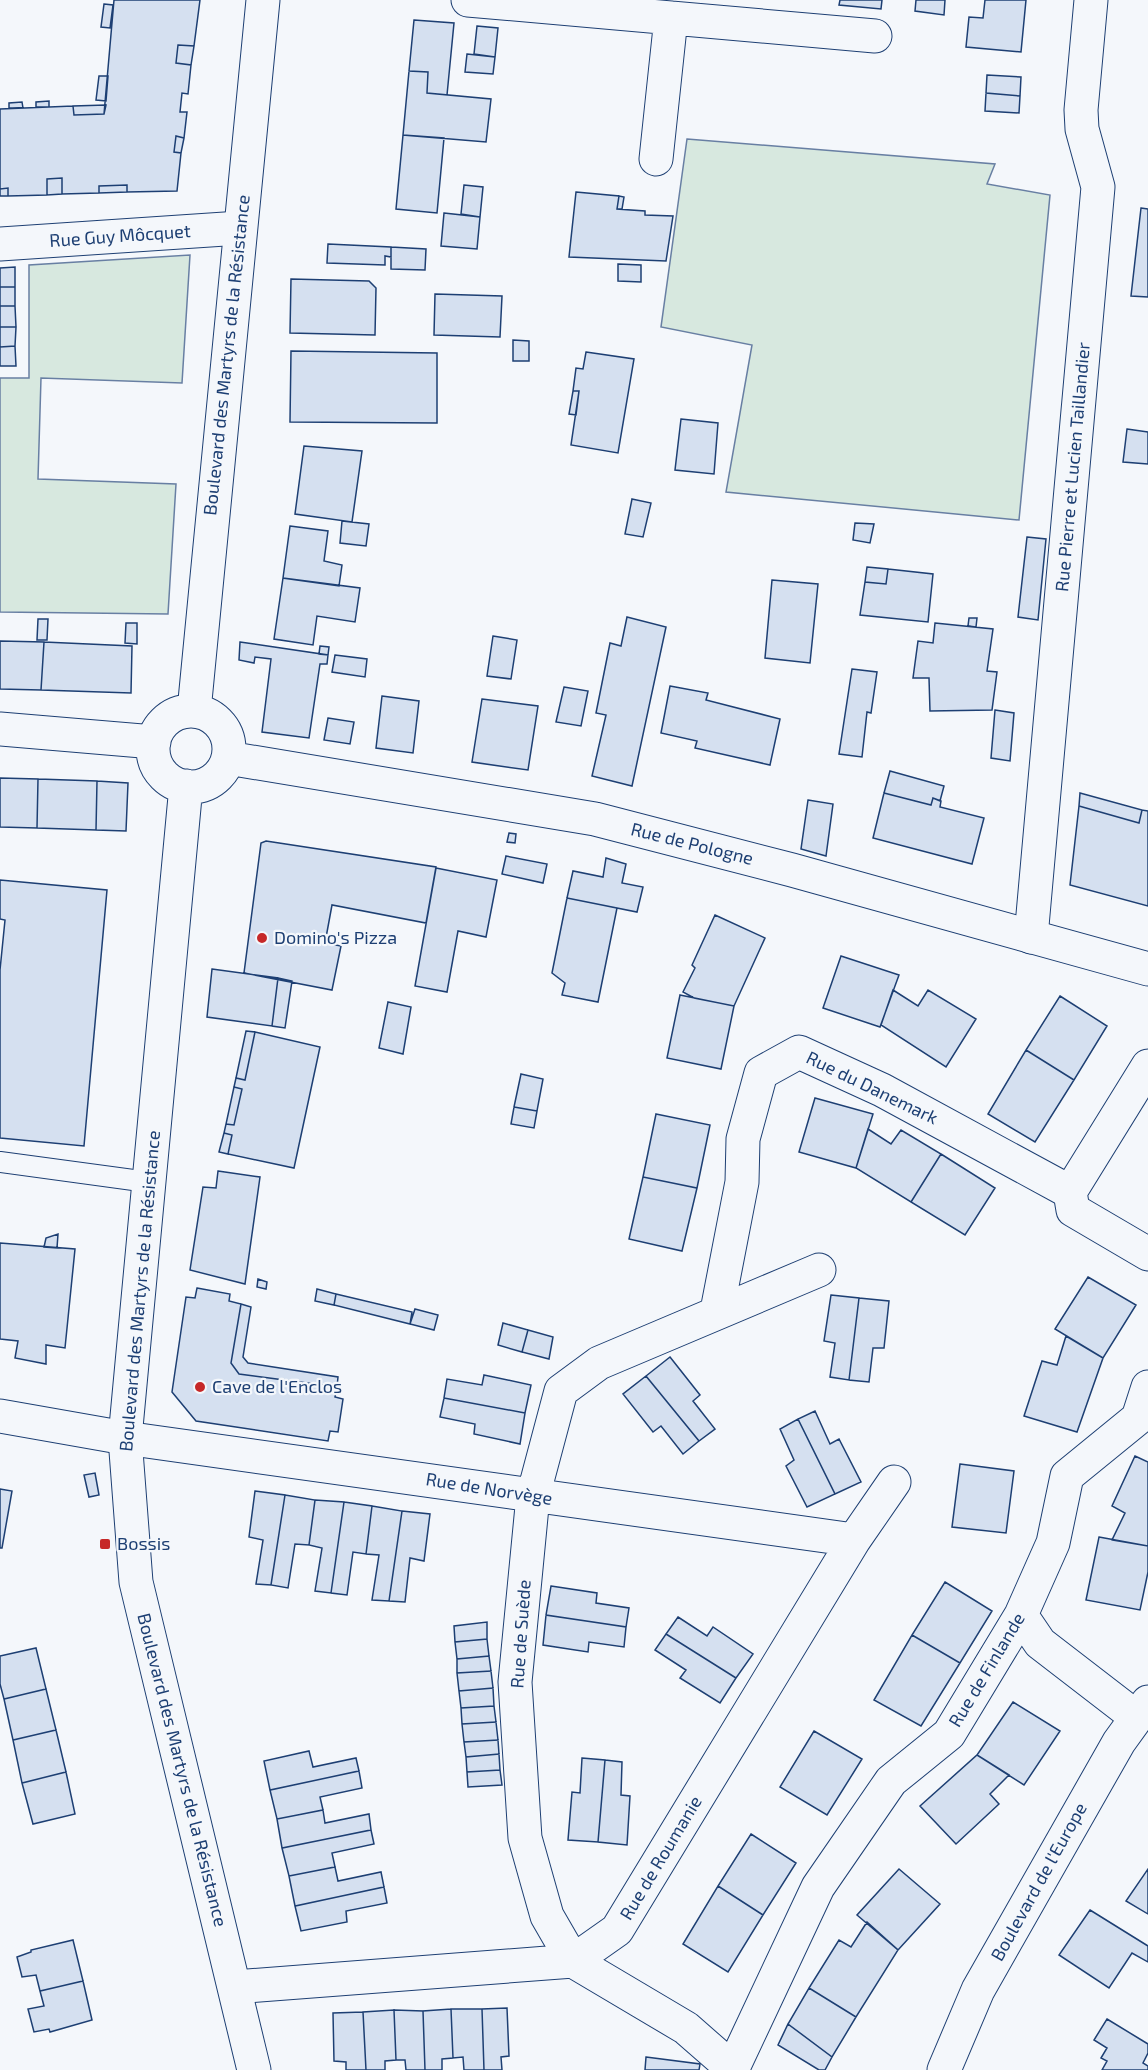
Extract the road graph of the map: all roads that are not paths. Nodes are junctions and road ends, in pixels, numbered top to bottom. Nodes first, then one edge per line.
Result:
1 (263, 0) edge
2 (468, 0) edge
3 (1091, 0) edge
4 (750, 12) edge
5 (671, 18) junction
6 (875, 36) dead end
7 (656, 159) dead end
8 (240, 228) junction
9 (0, 244) edge
10 (194, 711) junction
11 (0, 729) edge
12 (154, 742) junction
13 (228, 758) junction
14 (186, 786) junction
15 (1031, 937) junction
16 (1148, 969) edge
17 (1148, 1066) edge
18 (0, 1162) edge
19 (148, 1182) junction
20 (1072, 1201) junction
21 (1148, 1254) edge
22 (819, 1270) dead end
23 (717, 1311) junction
24 (1148, 1387) edge
25 (0, 1416) edge
26 (125, 1438) junction
27 (894, 1482) dead end
28 (533, 1496) junction
29 (854, 1540) junction
30 (1021, 1615) junction
31 (1142, 1709) edge
32 (573, 1961) junction
33 (235, 1987) junction
34 (733, 2069) edge
35 (254, 2070) edge
36 (944, 2070) edge

1 - 8 street, Boulevard des Martyrs de la Résistance
2 - 5 street
3 - 15 street, Rue Pierre et Lucien Taillandier
4 - 5 street
4 - 6 street
5 - 7 street
8 - 9 street, Rue Guy Môcquet
8 - 10 street, Boulevard des Martyrs de la Résistance
10 - 12 street
10 - 13 street
11 - 12 street
12 - 14 street
13 - 14 street
13 - 15 street, Rue de Pologne
14 - 19 street, Boulevard des Martyrs de la Résistance
15 - 16 street, Rue de Pologne
17 - 20 street
18 - 19 lane
19 - 26 street, Boulevard des Martyrs de la Résistance
20 - 21 street
20 - 23 street, Rue du Danemark
22 - 23 street, Rue de Suède
23 - 28 street, Rue de Suède
24 - 30 street, Rue de Finlande
25 - 26 street, Rue de Norvège
26 - 28 street, Rue de Norvège
26 - 33 street, Boulevard des Martyrs de la Résistance
27 - 29 street, Rue de Roumanie
28 - 29 street, Rue de Norvège
28 - 32 street, Rue de Suède
29 - 32 street, Rue de Roumanie
30 - 31 street
30 - 34 street, Rue de Finlande
31 - 36 street, Boulevard de l'Europe
32 - 33 street
32 - 34 street, Rue de Suède
33 - 35 street, Boulevard des Martyrs de la Résistance

